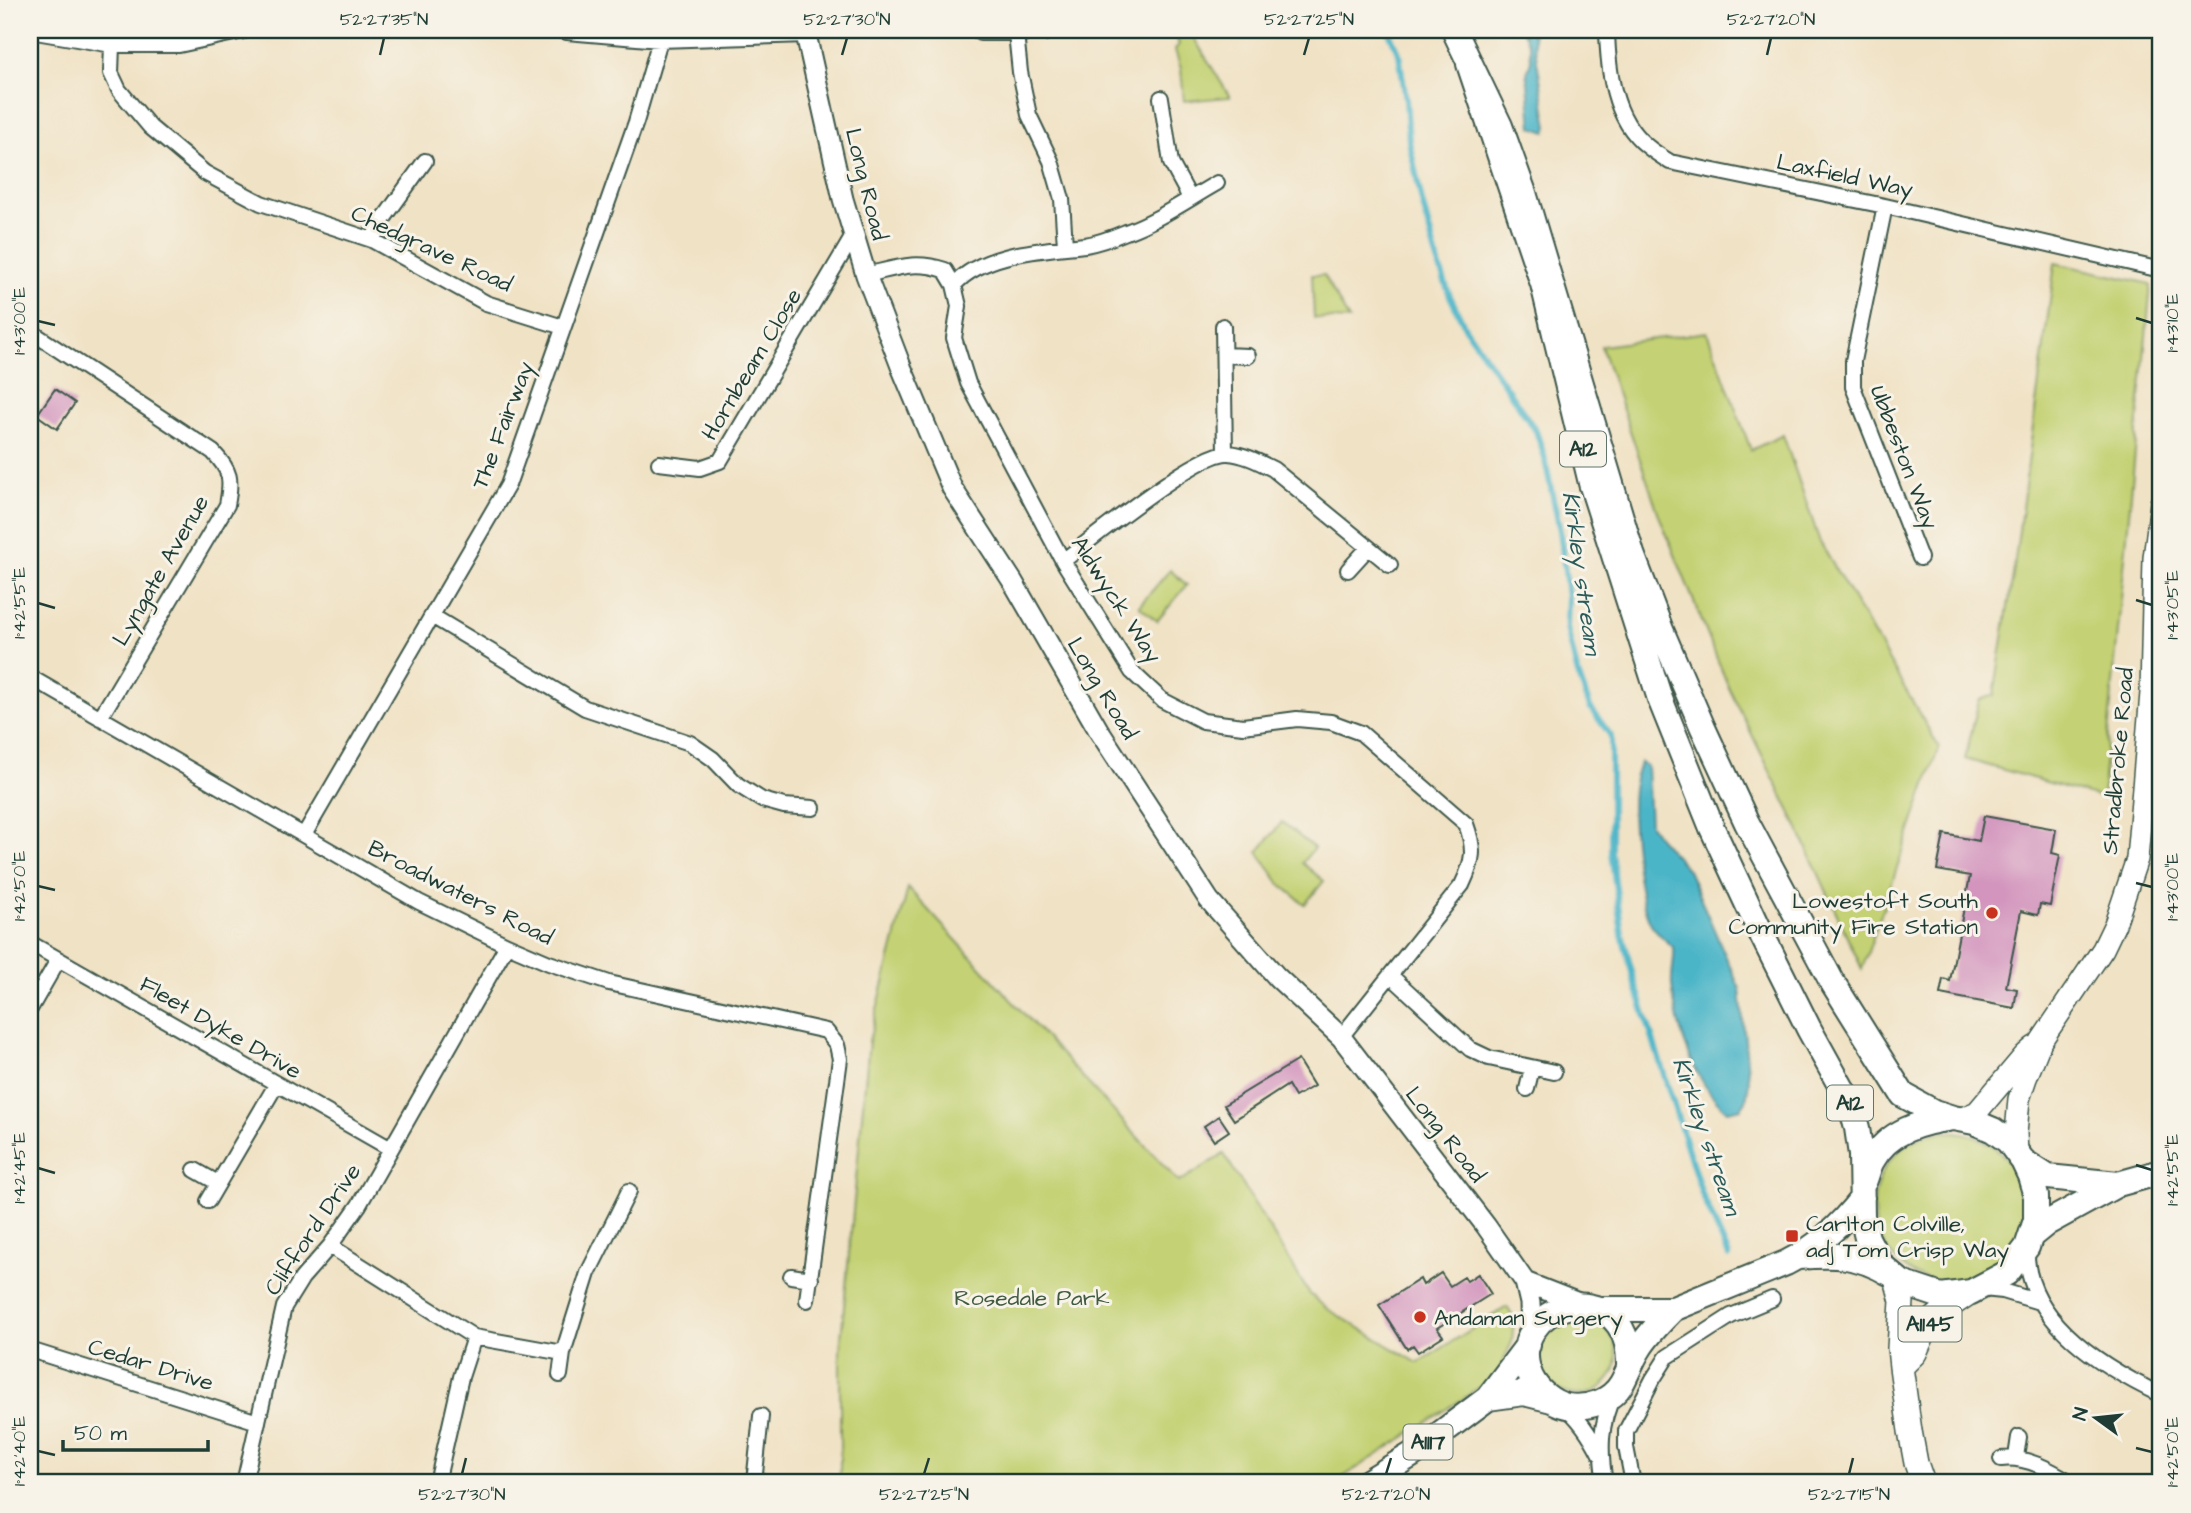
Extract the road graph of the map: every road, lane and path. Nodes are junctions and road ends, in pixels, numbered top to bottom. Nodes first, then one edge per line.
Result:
1 (248, 30) edge
2 (559, 30) edge
3 (1454, 30) edge
4 (1607, 30) edge
5 (30, 32) edge
6 (805, 33) edge
7 (980, 33) dead end
8 (1016, 33) junction
9 (1045, 33) dead end
10 (660, 40) junction
11 (112, 45) junction
12 (1469, 64) junction
13 (1161, 98) dead end
14 (425, 161) dead end
15 (1217, 183) dead end
16 (1190, 198) junction
17 (1885, 206) junction
18 (853, 236) junction
19 (372, 240) junction
20 (1065, 246) junction
21 (2161, 270) edge
22 (866, 275) junction
23 (954, 285) junction
24 (1223, 326) dead end
25 (563, 327) junction
26 (30, 331) edge
27 (1224, 355) junction
28 (1248, 356) dead end
29 (1225, 453) junction
30 (659, 463) dead end
31 (2161, 503) edge
32 (1368, 548) junction
33 (1920, 558) dead end
34 (2158, 558) edge
35 (1063, 561) junction
36 (1390, 565) dead end
37 (1348, 570) dead end
38 (432, 616) junction
39 (30, 677) edge
40 (100, 718) junction
41 (813, 808) dead end
42 (304, 835) junction
43 (30, 943) edge
44 (507, 945) junction
45 (58, 960) junction
46 (1391, 976) junction
47 (30, 1009) edge
48 (1341, 1037) junction
49 (2041, 1041) junction
50 (1532, 1068) junction
51 (1554, 1072) dead end
52 (276, 1085) junction
53 (1527, 1089) dead end
54 (1956, 1119) junction
55 (391, 1149) junction
56 (2020, 1157) junction
57 (195, 1170) dead end
58 (2161, 1172) edge
59 (218, 1183) junction
60 (2118, 1184) junction
61 (629, 1191) dead end
62 (1862, 1192) junction
63 (208, 1200) dead end
64 (2029, 1242) junction
65 (330, 1246) junction
66 (1798, 1257) junction
67 (791, 1276) dead end
68 (1893, 1276) junction
69 (811, 1279) junction
70 (1525, 1282) junction
71 (1975, 1291) junction
72 (1772, 1299) dead end
73 (807, 1300) dead end
74 (2039, 1302) junction
75 (1591, 1307) junction
76 (1673, 1309) junction
77 (474, 1337) junction
78 (1530, 1340) junction
79 (30, 1350) edge
80 (563, 1353) junction
81 (1629, 1365) junction
82 (1901, 1367) junction
83 (560, 1375) dead end
84 (1618, 1388) junction
85 (2161, 1395) edge
86 (1488, 1398) junction
87 (1557, 1403) junction
88 (761, 1416) dead end
89 (258, 1422) junction
90 (2019, 1437) dead end
91 (1601, 1455) junction
92 (244, 1483) edge
93 (437, 1483) edge
94 (754, 1483) edge
95 (1366, 1483) edge
96 (1605, 1483) edge
97 (1633, 1483) edge
98 (1923, 1483) edge
99 (2072, 1483) edge

1 - 11 street
2 - 10 street
3 - 12 highway, A12
4 - 17 street, Laxfield Way
5 - 11 street
6 - 10 street
6 - 18 street, Long Road
7 - 8 street
8 - 9 street
8 - 20 street
10 - 25 street, The Fairway
11 - 19 street, Chedgrave Road
12 - 54 highway, A12
12 - 62 highway, A12
13 - 16 street
14 - 19 street
15 - 16 street
16 - 20 street
17 - 21 street, Laxfield Way
17 - 33 street, Ubbeston Way
18 - 22 street, Long Road
18 - 30 street, Hornbeam Close
19 - 25 street, Chedgrave Road
20 - 23 street
22 - 23 street
22 - 48 street, Long Road
23 - 35 street, Aldwyck Way
24 - 27 street
25 - 38 street, The Fairway
26 - 40 street, Lyngate Avenue
27 - 28 street
27 - 29 street
29 - 32 street
29 - 35 street
31 - 34 main road, Stradbroke Road
32 - 36 street
32 - 37 street
34 - 49 main road, Stradbroke Road
35 - 46 street, Aldwyck Way
38 - 41 street
38 - 42 street, The Fairway
39 - 40 street, Broadwaters Road
40 - 42 street, Broadwaters Road
42 - 44 street, Broadwaters Road
43 - 45 street, Fleet Dyke Drive
44 - 55 street, Clifford Drive
44 - 69 street, Broadwaters Road
45 - 47 street
45 - 52 street, Fleet Dyke Drive
46 - 48 street, Aldwyck Way
46 - 50 street
48 - 70 street, Long Road
49 - 54 main road, Stradbroke Road
49 - 56 main road, Stradbroke Road
50 - 51 street
50 - 53 street
52 - 55 street, Fleet Dyke Drive
52 - 59 street
54 - 56 highway
54 - 62 highway
55 - 65 street, Clifford Drive
56 - 60 highway
56 - 64 highway
57 - 59 street
58 - 60 highway
59 - 63 street
60 - 64 highway
61 - 80 street
62 - 66 highway
62 - 68 highway
64 - 71 highway
64 - 74 street
65 - 77 street
65 - 89 street, Clifford Drive
66 - 68 highway
66 - 76 highway
67 - 69 street
68 - 71 highway
68 - 82 main road, A1145
69 - 73 street, Broadwaters Road
70 - 75 street
70 - 78 street, Long Road
71 - 74 street
71 - 82 main road, A1145
72 - 97 street
74 - 85 street
75 - 76 highway
75 - 78 highway
75 - 81 highway
76 - 81 highway
77 - 80 street
77 - 93 street
78 - 86 highway, A1117
78 - 87 highway
79 - 89 street, Cedar Drive
80 - 83 street
81 - 84 highway
82 - 98 main road, A1145
84 - 87 highway
84 - 91 street
86 - 87 highway, A1117
86 - 95 highway, A1117
87 - 91 street
88 - 94 street
89 - 92 street, Clifford Drive
90 - 99 street
91 - 96 street

